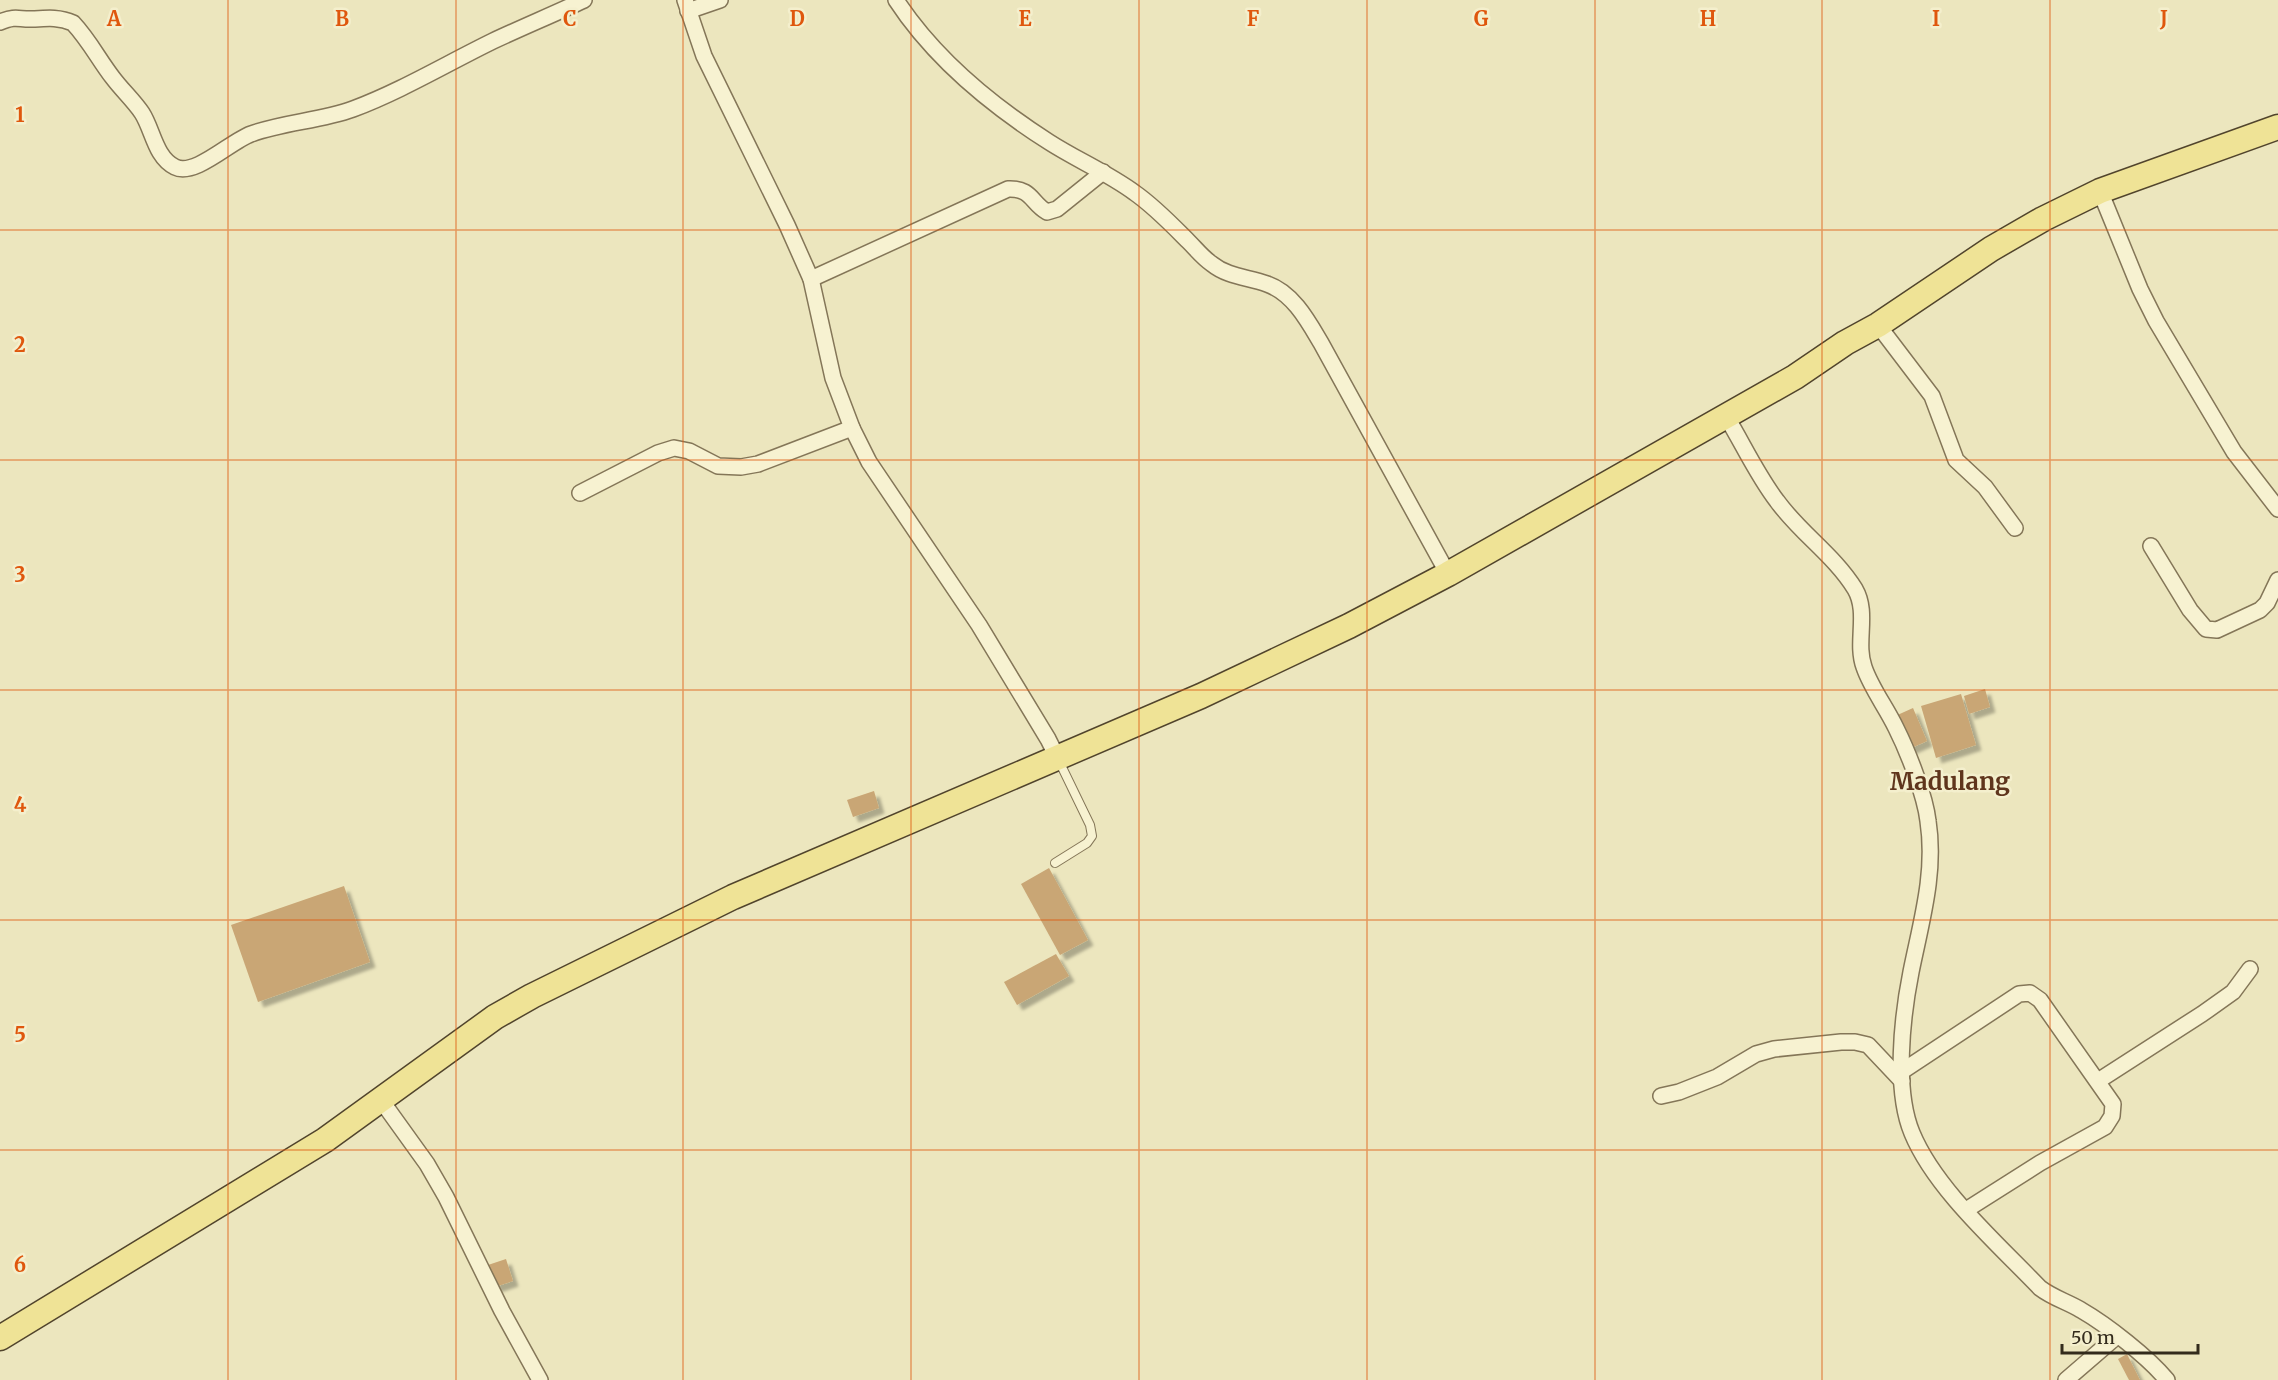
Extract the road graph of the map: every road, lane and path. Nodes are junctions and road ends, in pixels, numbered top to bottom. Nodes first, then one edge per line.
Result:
1 (584, 0) edge
2 (720, 0) edge
3 (896, 0) edge
4 (687, 5) edge
5 (0, 22) edge
6 (2278, 127) edge
7 (1103, 172) junction
8 (2100, 191) junction
9 (811, 279) junction
10 (1878, 325) junction
11 (1726, 416) junction
12 (852, 428) junction
13 (580, 494) dead end
14 (2278, 509) edge
15 (2015, 528) dead end
16 (2151, 546) dead end
17 (1448, 574) junction
18 (2278, 580) edge
19 (1057, 757) junction
20 (1055, 863) dead end
21 (2250, 969) dead end
22 (1902, 1076) junction
23 (2098, 1081) junction
24 (1661, 1096) dead end
25 (381, 1100) junction
26 (1966, 1210) junction
27 (2117, 1336) junction
28 (0, 1338) edge
29 (540, 1380) edge
30 (2066, 1380) edge
31 (2167, 1380) edge

1 - 5 street
2 - 4 street
3 - 7 street
4 - 9 street
6 - 8 main road
7 - 9 street
7 - 17 street
8 - 10 main road
8 - 14 street
9 - 12 street
10 - 11 main road
10 - 15 street
11 - 17 main road
11 - 22 street
12 - 13 street
12 - 19 street
16 - 18 street
17 - 19 main road
19 - 20 lane
19 - 25 main road
21 - 23 street
22 - 23 street
22 - 24 street
22 - 26 street
23 - 26 street
25 - 28 main road
25 - 29 street
26 - 27 street
27 - 30 street
27 - 31 street

